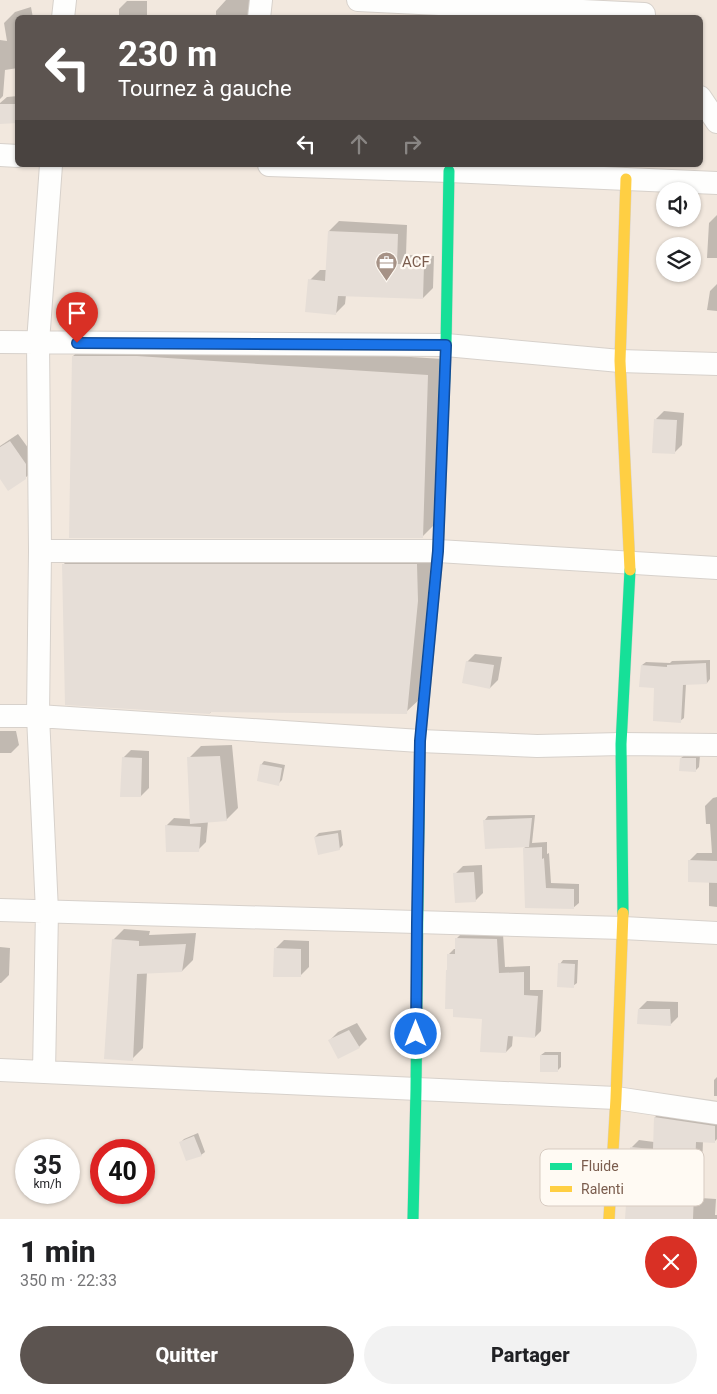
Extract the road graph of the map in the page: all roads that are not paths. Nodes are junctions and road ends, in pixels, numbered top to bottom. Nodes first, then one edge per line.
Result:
1 (65, 0) edge
2 (261, 0) edge
3 (358, 0) edge
4 (641, 11) edge
5 (64, 15) edge
6 (259, 15) edge
7 (703, 101) edge
8 (717, 122) edge
9 (0, 155) edge
10 (15, 156) edge
11 (51, 167) edge
12 (329, 167) edge
13 (449, 171) junction
14 (626, 179) junction
15 (717, 183) edge
16 (0, 342) edge
17 (38, 342) junction
18 (446, 345) junction
19 (620, 361) junction
20 (717, 364) edge
21 (40, 551) junction
22 (438, 551) junction
23 (630, 562) junction
24 (717, 568) edge
25 (0, 716) edge
26 (38, 716) junction
27 (420, 741) junction
28 (621, 744) junction
29 (717, 745) edge
30 (0, 910) edge
31 (47, 911) junction
32 (417, 923) junction
33 (622, 928) junction
34 (717, 933) edge
35 (0, 1070) edge
36 (44, 1072) junction
37 (416, 1089) junction
38 (616, 1098) junction
39 (717, 1113) edge
40 (613, 1149) edge
41 (610, 1206) edge
42 (413, 1219) edge
43 (609, 1219) edge

1 - 5 street
2 - 6 street
3 - 4 street
7 - 8 street
9 - 10 street
11 - 17 street
12 - 13 street
13 - 14 street
13 - 18 street
14 - 15 street
14 - 19 street
16 - 17 street
17 - 18 street
17 - 21 street
18 - 19 street
18 - 22 street
19 - 20 street
19 - 23 street
21 - 22 street
21 - 26 street
22 - 23 street
22 - 27 street
23 - 24 street
23 - 28 street
25 - 26 street
26 - 27 street
26 - 31 street
27 - 28 street
27 - 32 street
28 - 29 street
28 - 33 street
30 - 31 street
31 - 32 street
31 - 36 street
32 - 33 street
32 - 37 street
33 - 34 street
33 - 38 street
35 - 36 street
36 - 37 street
37 - 38 street
37 - 42 street
38 - 39 street
38 - 40 street
41 - 43 street

